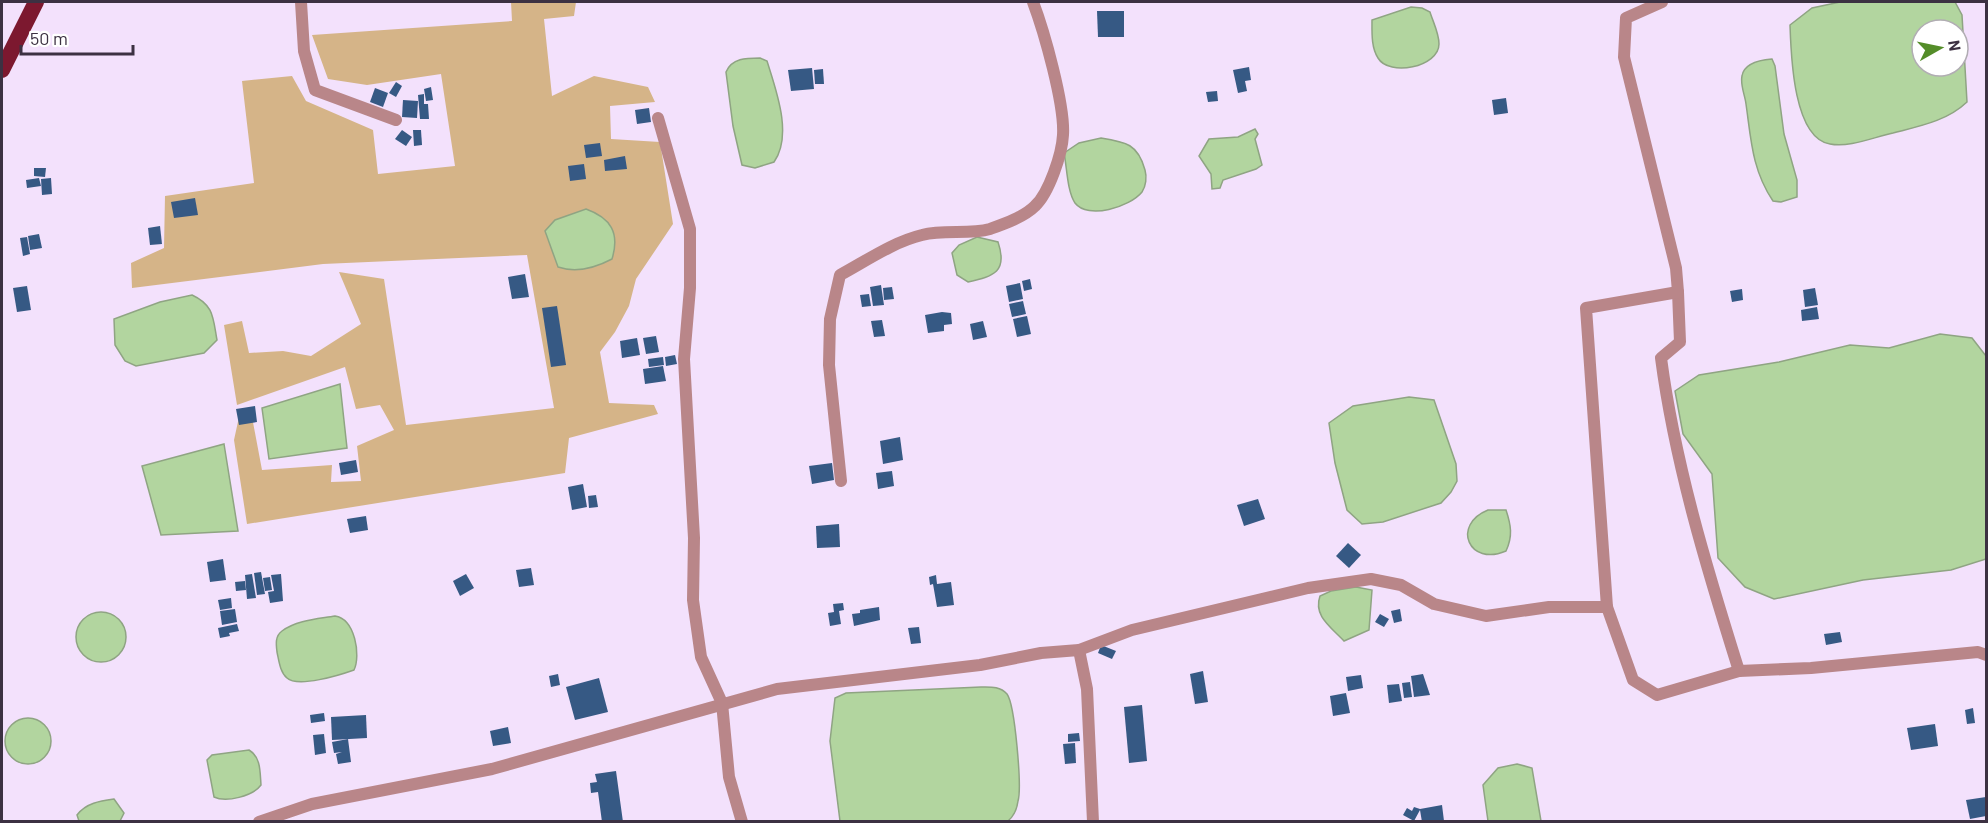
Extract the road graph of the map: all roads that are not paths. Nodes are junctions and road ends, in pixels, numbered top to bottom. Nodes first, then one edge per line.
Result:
1 (36, 2) edge
2 (301, 2) edge
3 (1033, 2) edge
4 (1662, 2) edge
5 (2, 70) edge
6 (658, 118) dead end
7 (396, 120) dead end
8 (1678, 292) junction
9 (841, 481) dead end
10 (1607, 607) junction
11 (1079, 650) junction
12 (1986, 655) edge
13 (1739, 671) junction
14 (722, 703) junction
15 (259, 822) edge
16 (742, 822) edge
17 (1093, 822) edge

1 - 5 highway
2 - 7 street
3 - 9 street
4 - 8 street
6 - 14 street
8 - 10 street
8 - 13 street
10 - 11 street
10 - 13 street
11 - 14 street
11 - 17 street
12 - 13 street
14 - 15 street
14 - 16 street

